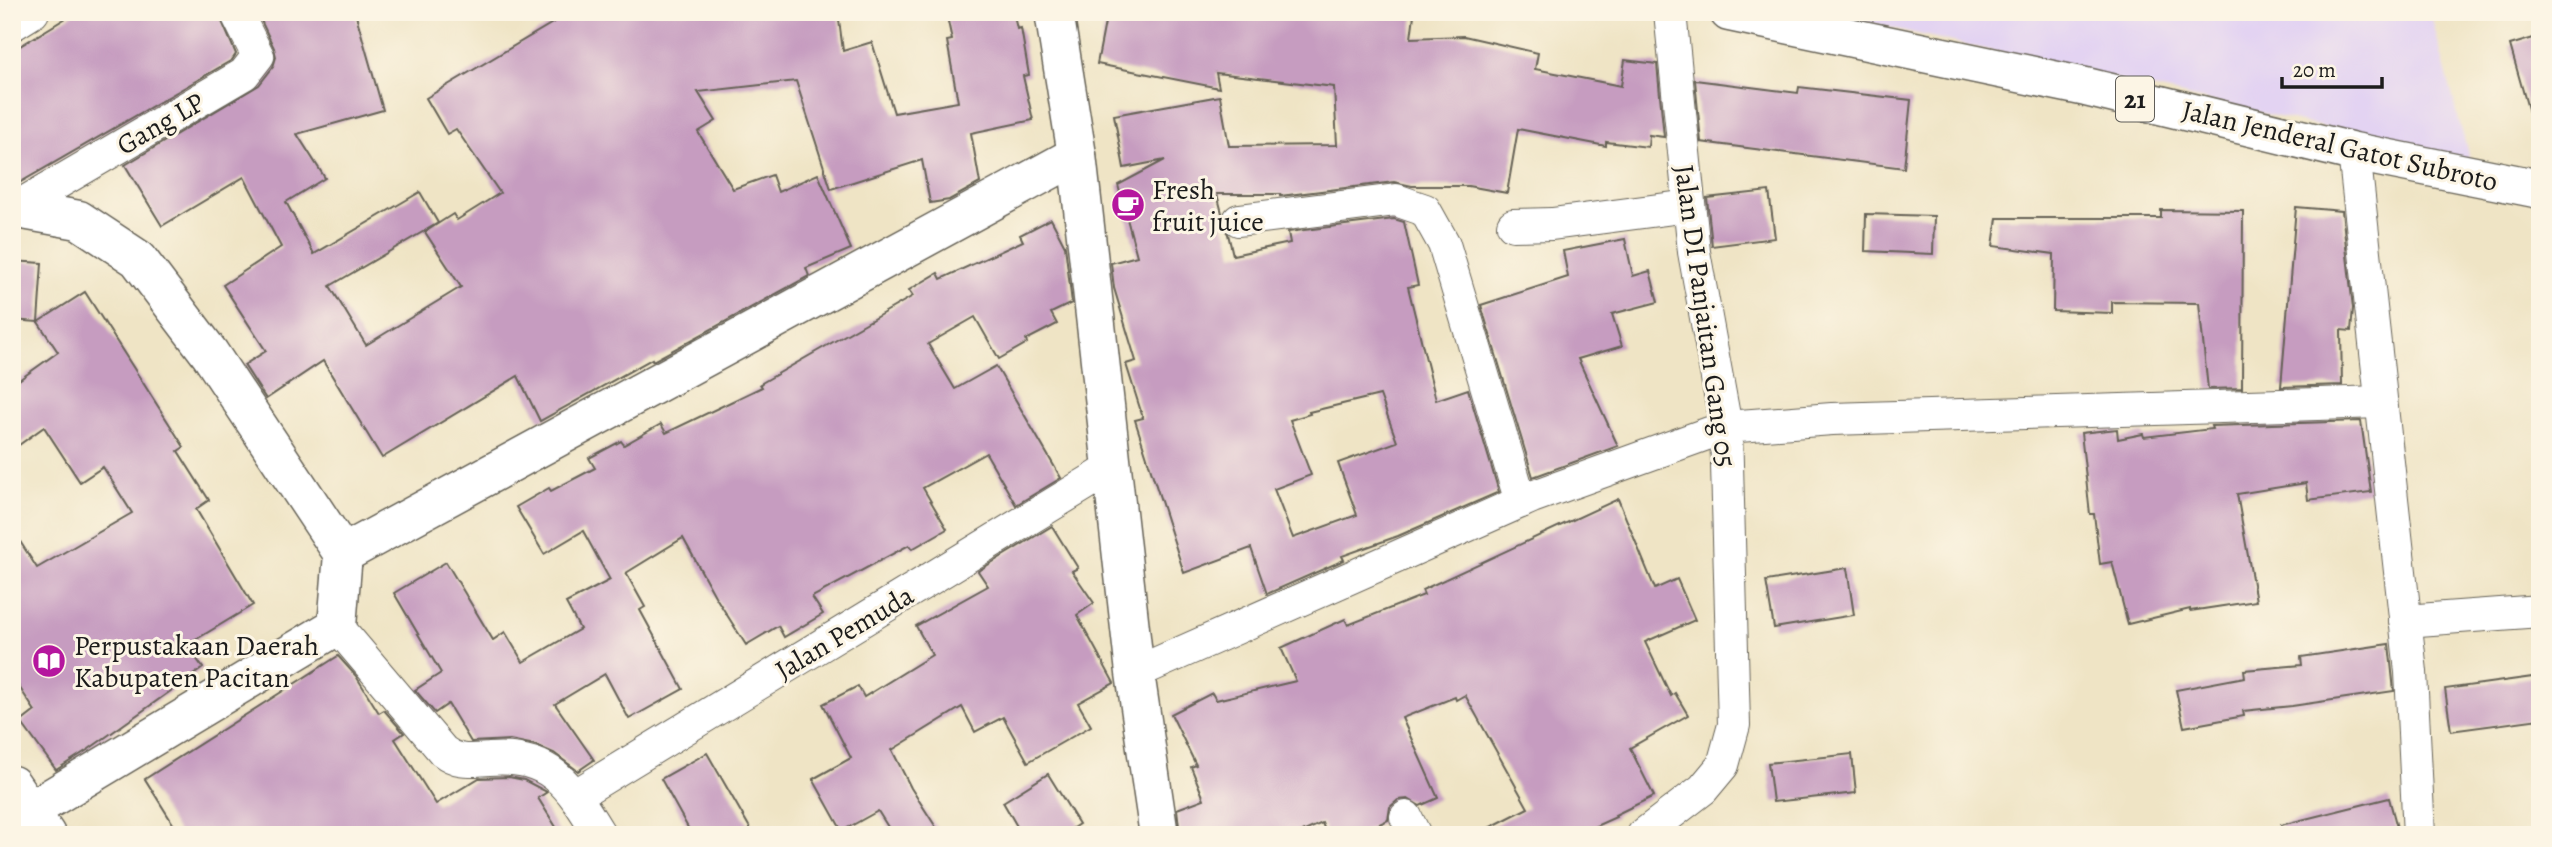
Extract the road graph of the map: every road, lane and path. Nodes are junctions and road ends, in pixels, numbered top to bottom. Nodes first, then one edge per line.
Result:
1 (33, 12) edge
2 (236, 12) edge
3 (1055, 12) edge
4 (1670, 12) edge
5 (1729, 12) edge
6 (12, 25) edge
7 (2354, 152) junction
8 (1077, 155) junction
9 (2540, 189) edge
10 (1689, 206) junction
11 (14, 208) edge
12 (1239, 220) dead end
13 (1513, 225) dead end
14 (2381, 402) junction
15 (1726, 427) junction
16 (1112, 468) junction
17 (1521, 502) junction
18 (343, 554) junction
19 (2540, 611) edge
20 (2406, 621) junction
21 (337, 626) junction
22 (1135, 673) junction
23 (576, 795) junction
24 (30, 810) edge
25 (1156, 833) edge
26 (600, 835) edge
27 (1643, 835) edge
28 (2419, 835) edge

1 - 6 street
2 - 11 street, Gang LP
3 - 8 main road
4 - 10 street, Jalan DI Panjaitan Gang 05
5 - 7 main road, Jalan Jenderal Gatot Subroto / 21
7 - 9 main road, Jalan Jenderal Gatot Subroto / 21
7 - 14 street
8 - 16 main road
8 - 18 main road
10 - 13 street
10 - 15 street, Jalan DI Panjaitan Gang 05
11 - 18 main road
12 - 17 street
14 - 15 street
14 - 20 street
15 - 17 street
15 - 27 street, Jalan DI Panjaitan Gang 05
16 - 22 main road
16 - 23 street, Jalan Pemuda
17 - 22 street
18 - 21 main road
19 - 20 street
20 - 28 street
21 - 23 street
21 - 24 main road
22 - 25 main road
23 - 26 street

